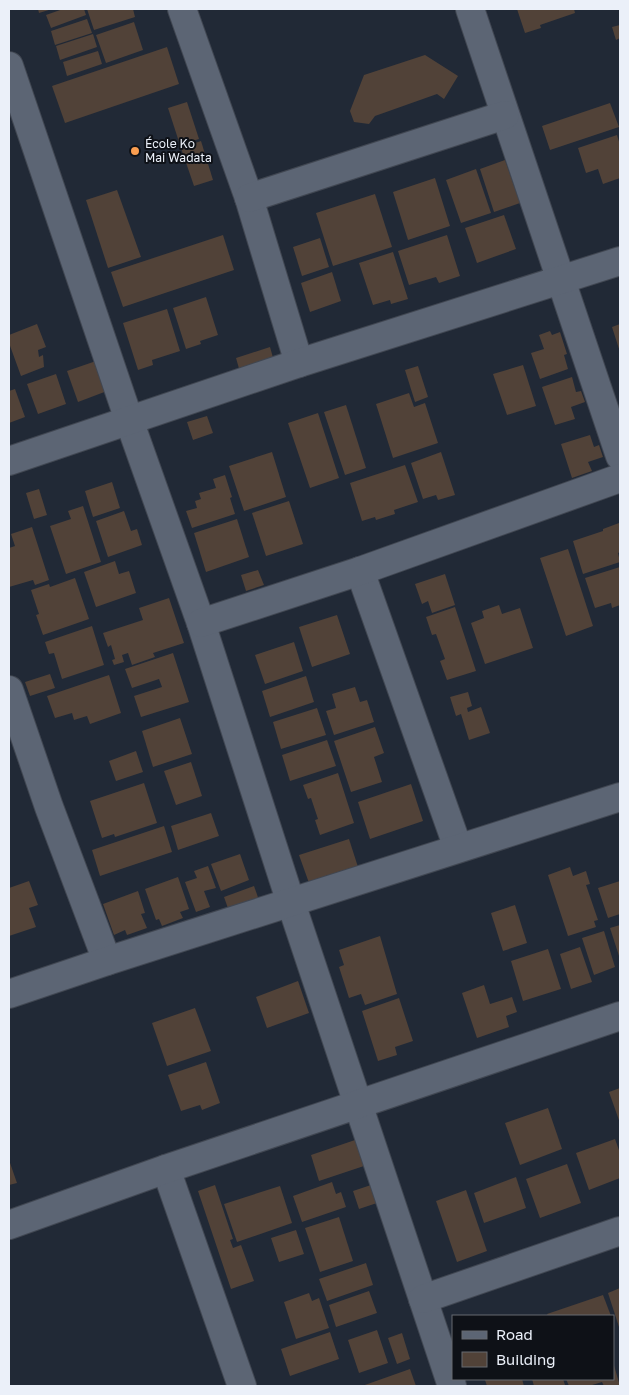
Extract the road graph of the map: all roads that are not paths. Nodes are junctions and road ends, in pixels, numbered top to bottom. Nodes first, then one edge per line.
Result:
1 (182, 9) edge
2 (470, 9) edge
3 (9, 66) edge
4 (505, 115) junction
5 (248, 198) junction
6 (620, 261) edge
7 (562, 281) junction
8 (300, 363) junction
9 (128, 420) junction
10 (620, 456) edge
11 (9, 461) edge
12 (620, 478) edge
13 (360, 571) junction
14 (200, 623) junction
15 (9, 690) edge
16 (620, 797) edge
17 (458, 848) junction
18 (290, 903) junction
19 (107, 961) junction
20 (9, 994) edge
21 (620, 1016) edge
22 (359, 1105) junction
23 (166, 1169) junction
24 (9, 1225) edge
25 (620, 1230) edge
26 (423, 1299) junction
27 (242, 1386) edge
28 (452, 1386) edge

1 - 5 street
2 - 4 street
3 - 9 street
4 - 5 street
4 - 7 street
5 - 8 street
6 - 7 street
7 - 8 street
7 - 10 street
8 - 9 street
9 - 11 street
9 - 14 street
12 - 13 street
13 - 14 street
13 - 17 street
14 - 18 street
15 - 19 street
16 - 17 street
17 - 18 street
18 - 19 street
18 - 22 street
19 - 20 street
21 - 22 street
22 - 23 street
22 - 26 street
23 - 24 street
23 - 27 street
25 - 26 street
26 - 28 street

